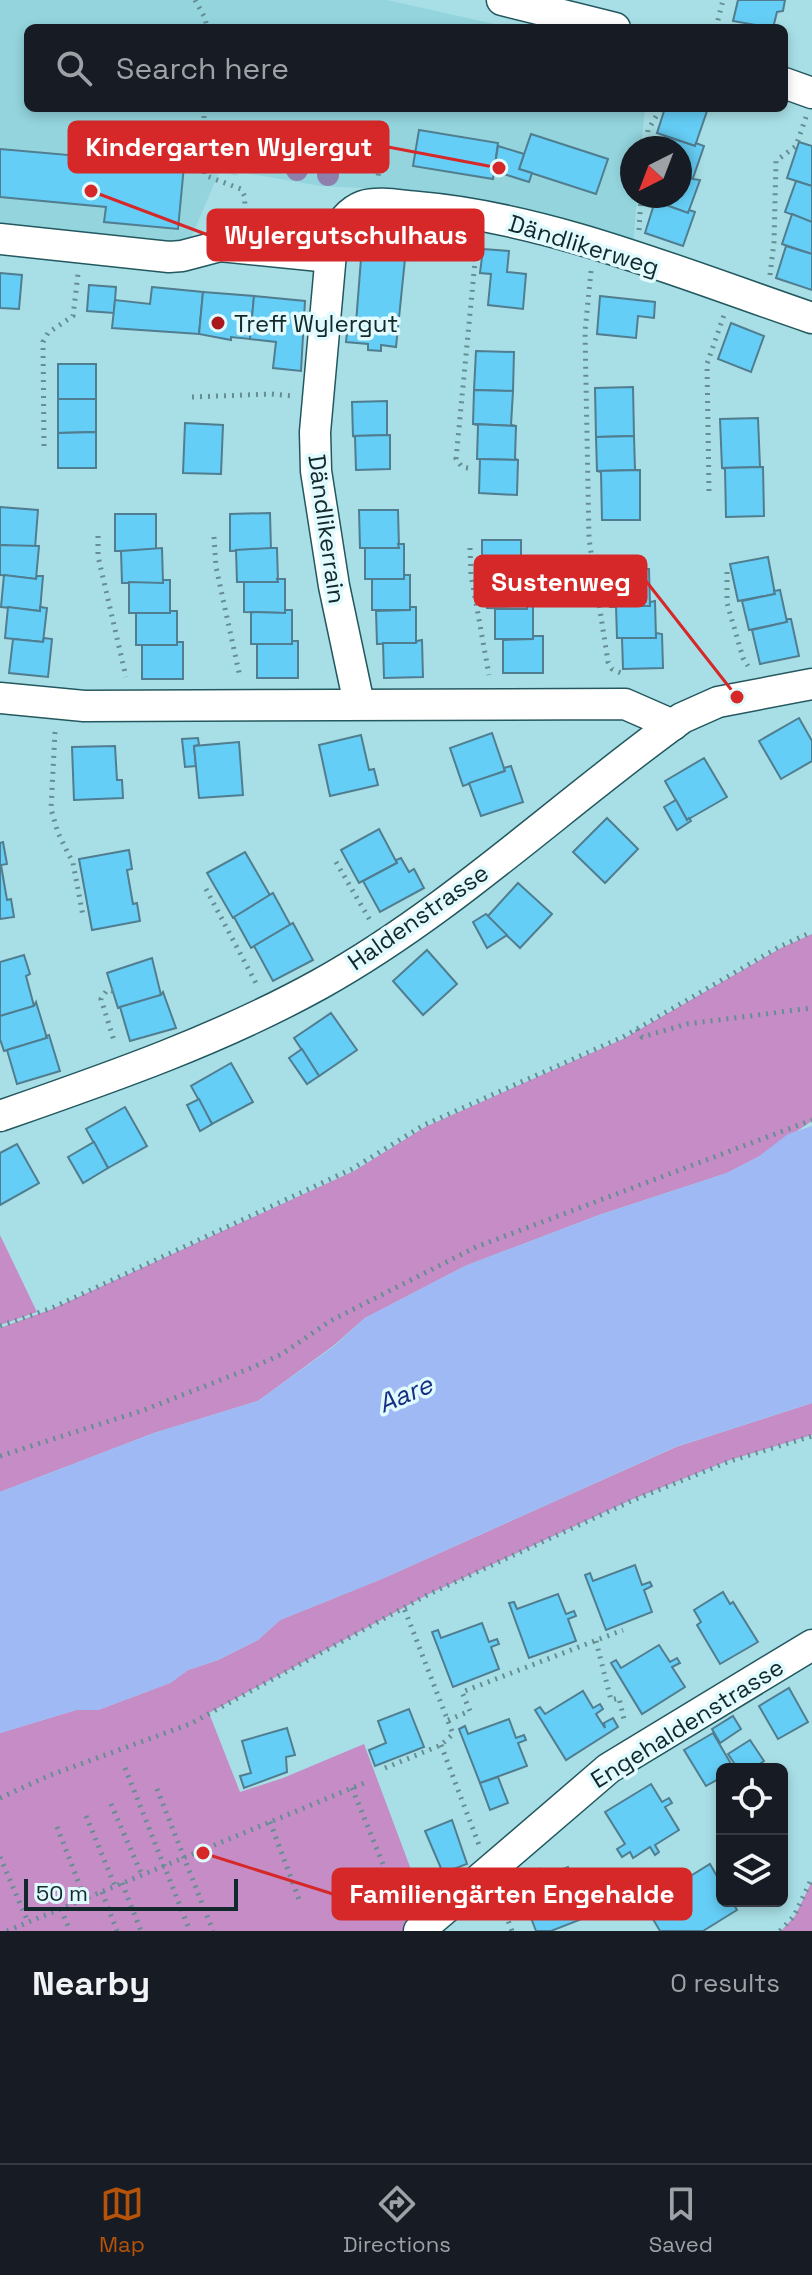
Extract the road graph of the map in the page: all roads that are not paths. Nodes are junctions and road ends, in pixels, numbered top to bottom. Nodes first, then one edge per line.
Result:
1 (502, 0) edge
2 (599, 24) edge
3 (788, 87) edge
4 (809, 106) edge
5 (0, 239) edge
6 (330, 257) junction
7 (812, 318) edge
8 (812, 684) edge
9 (0, 698) edge
10 (359, 704) junction
11 (673, 725) junction
12 (0, 1116) edge
13 (812, 1645) edge
14 (419, 1931) edge

1 - 2 street
3 - 4 street
5 - 6 street
6 - 7 street, Dändlikerweg
6 - 10 street, Dändlikerrain
8 - 11 street, Haldenstrasse
9 - 10 street
10 - 11 street
11 - 12 street, Haldenstrasse
13 - 14 street, Engehaldenstrasse

